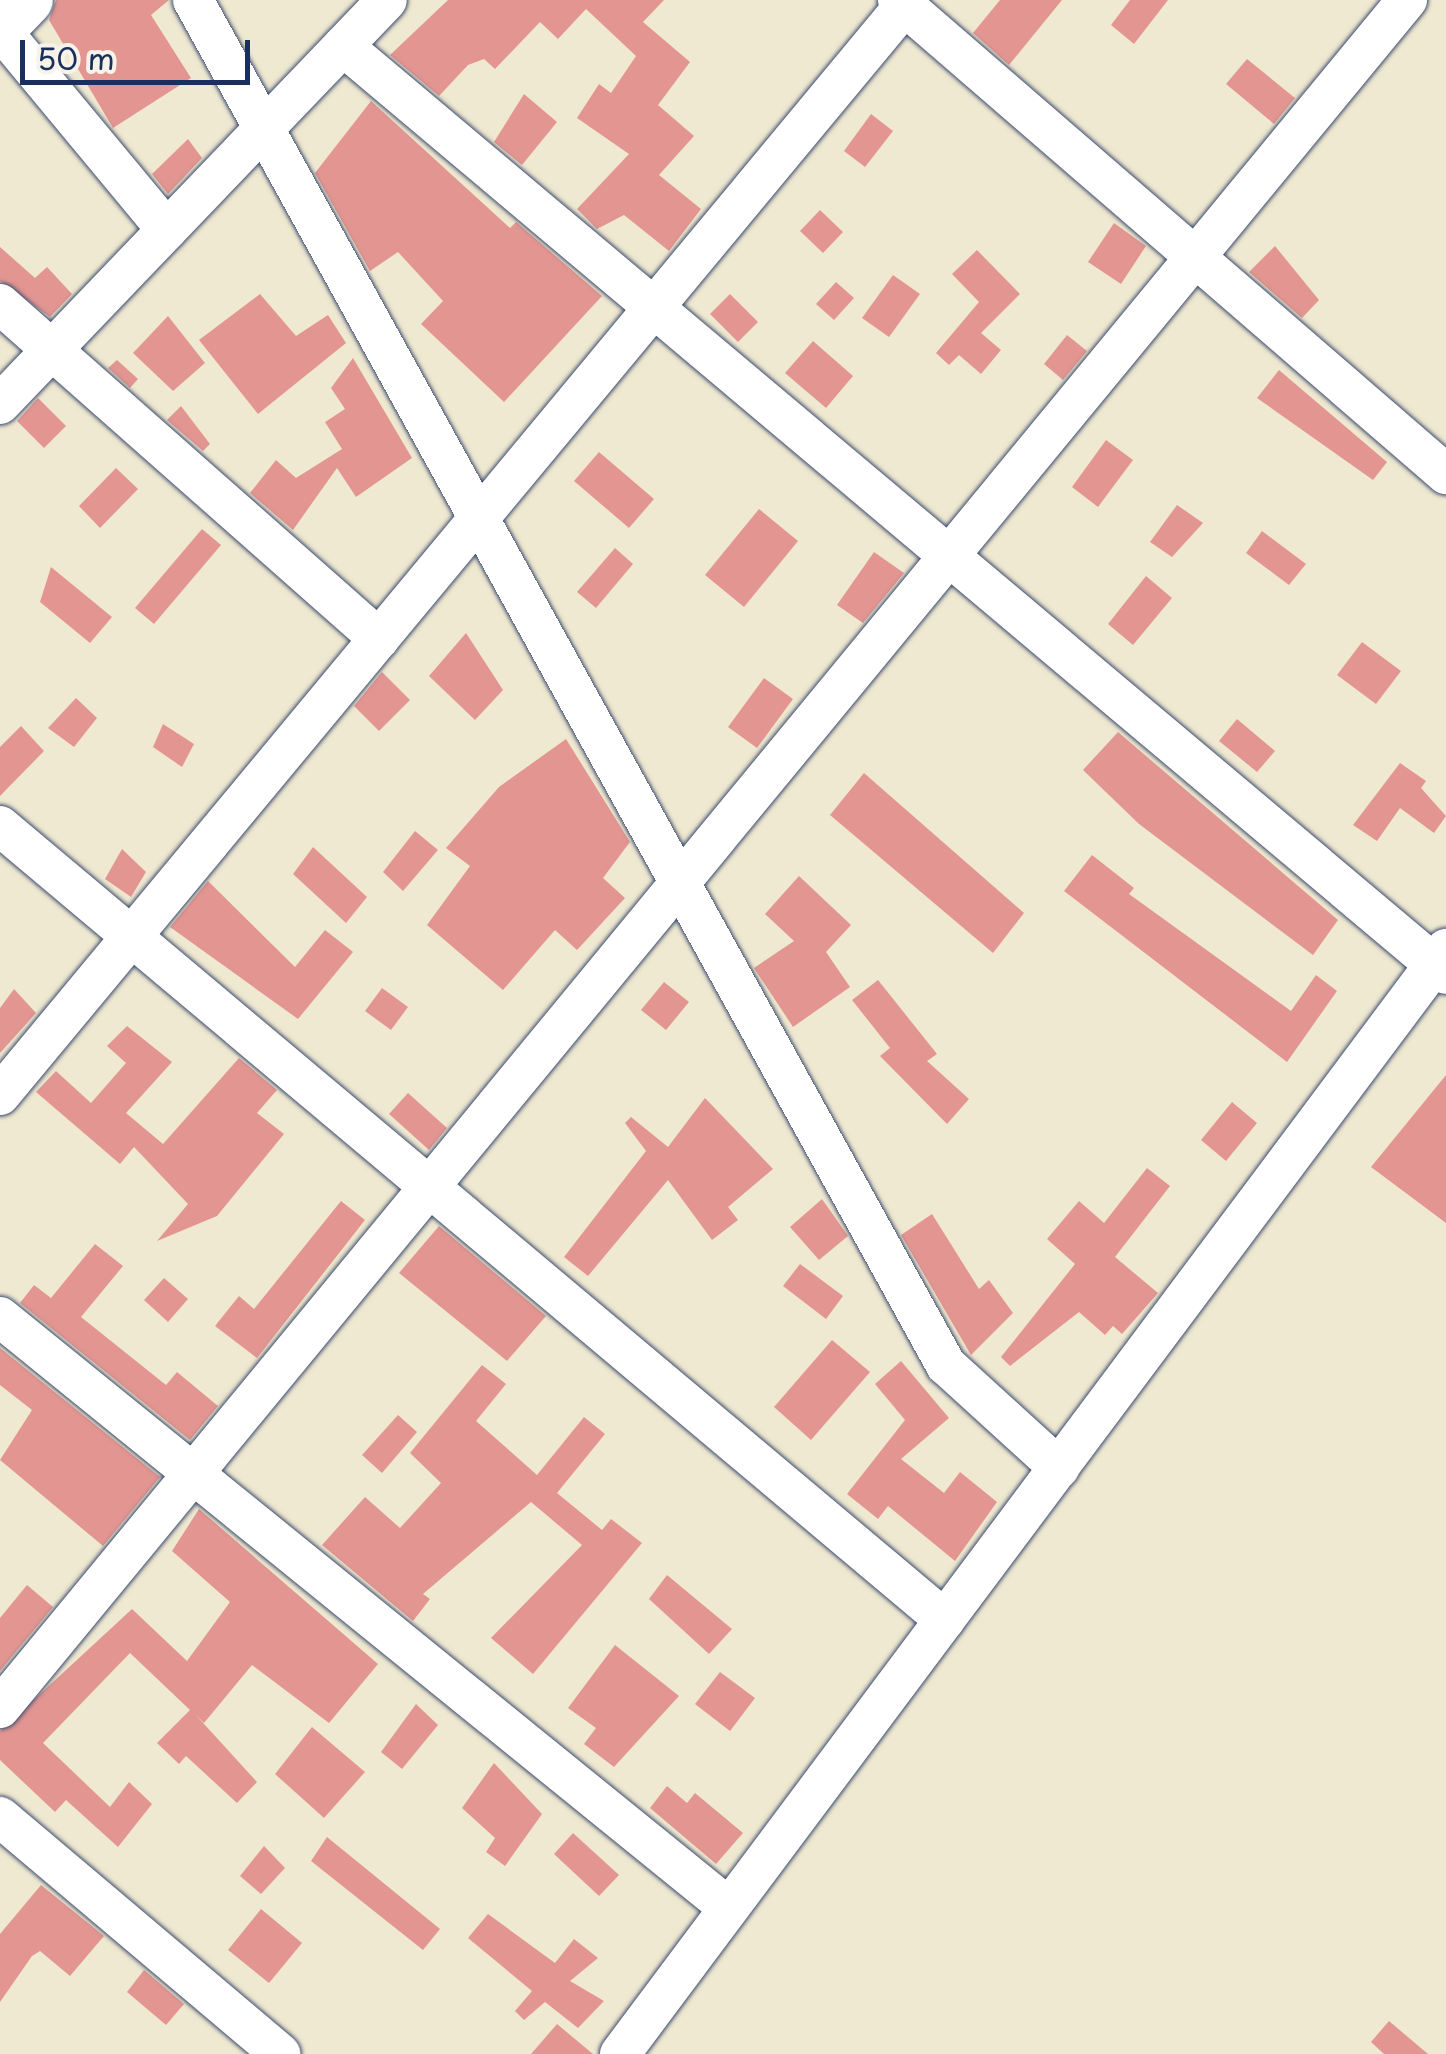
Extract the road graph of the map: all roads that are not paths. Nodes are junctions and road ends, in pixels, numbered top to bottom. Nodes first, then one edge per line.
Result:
1 (28, 0) edge
2 (193, 0) edge
3 (387, 0) edge
4 (1407, 0) edge
5 (904, 2) edge
6 (0, 29) edge
7 (343, 46) junction
8 (262, 130) junction
9 (167, 230) junction
10 (1197, 254) junction
11 (0, 304) edge
12 (652, 311) junction
13 (52, 350) junction
14 (0, 404) edge
15 (1446, 474) edge
16 (481, 516) junction
17 (948, 558) junction
18 (379, 638) junction
19 (0, 826) edge
20 (679, 884) junction
21 (132, 936) junction
22 (1442, 962) edge
23 (0, 1094) edge
24 (430, 1186) junction
25 (0, 1318) edge
26 (1059, 1468) junction
27 (193, 1474) junction
28 (944, 1620) junction
29 (0, 1708) edge
30 (0, 1817) edge
31 (729, 1908) junction
32 (280, 2054) edge
33 (620, 2054) edge

1 - 6 main road
2 - 8 street
3 - 7 street
4 - 10 street
5 - 10 street
5 - 12 street
6 - 9 street
7 - 8 street
7 - 12 street
8 - 9 street
8 - 16 street
9 - 13 street
10 - 15 street
10 - 17 street
11 - 13 street
12 - 16 street
12 - 17 street
13 - 14 street
13 - 18 street
16 - 18 street
16 - 20 street
17 - 20 street
17 - 22 street
18 - 21 street
19 - 21 street
20 - 24 street
20 - 26 street
21 - 23 street
21 - 24 street
22 - 26 street
24 - 27 street
24 - 28 street
25 - 27 street
26 - 28 street
27 - 29 street
27 - 31 street
28 - 31 street
30 - 32 street
31 - 33 street

